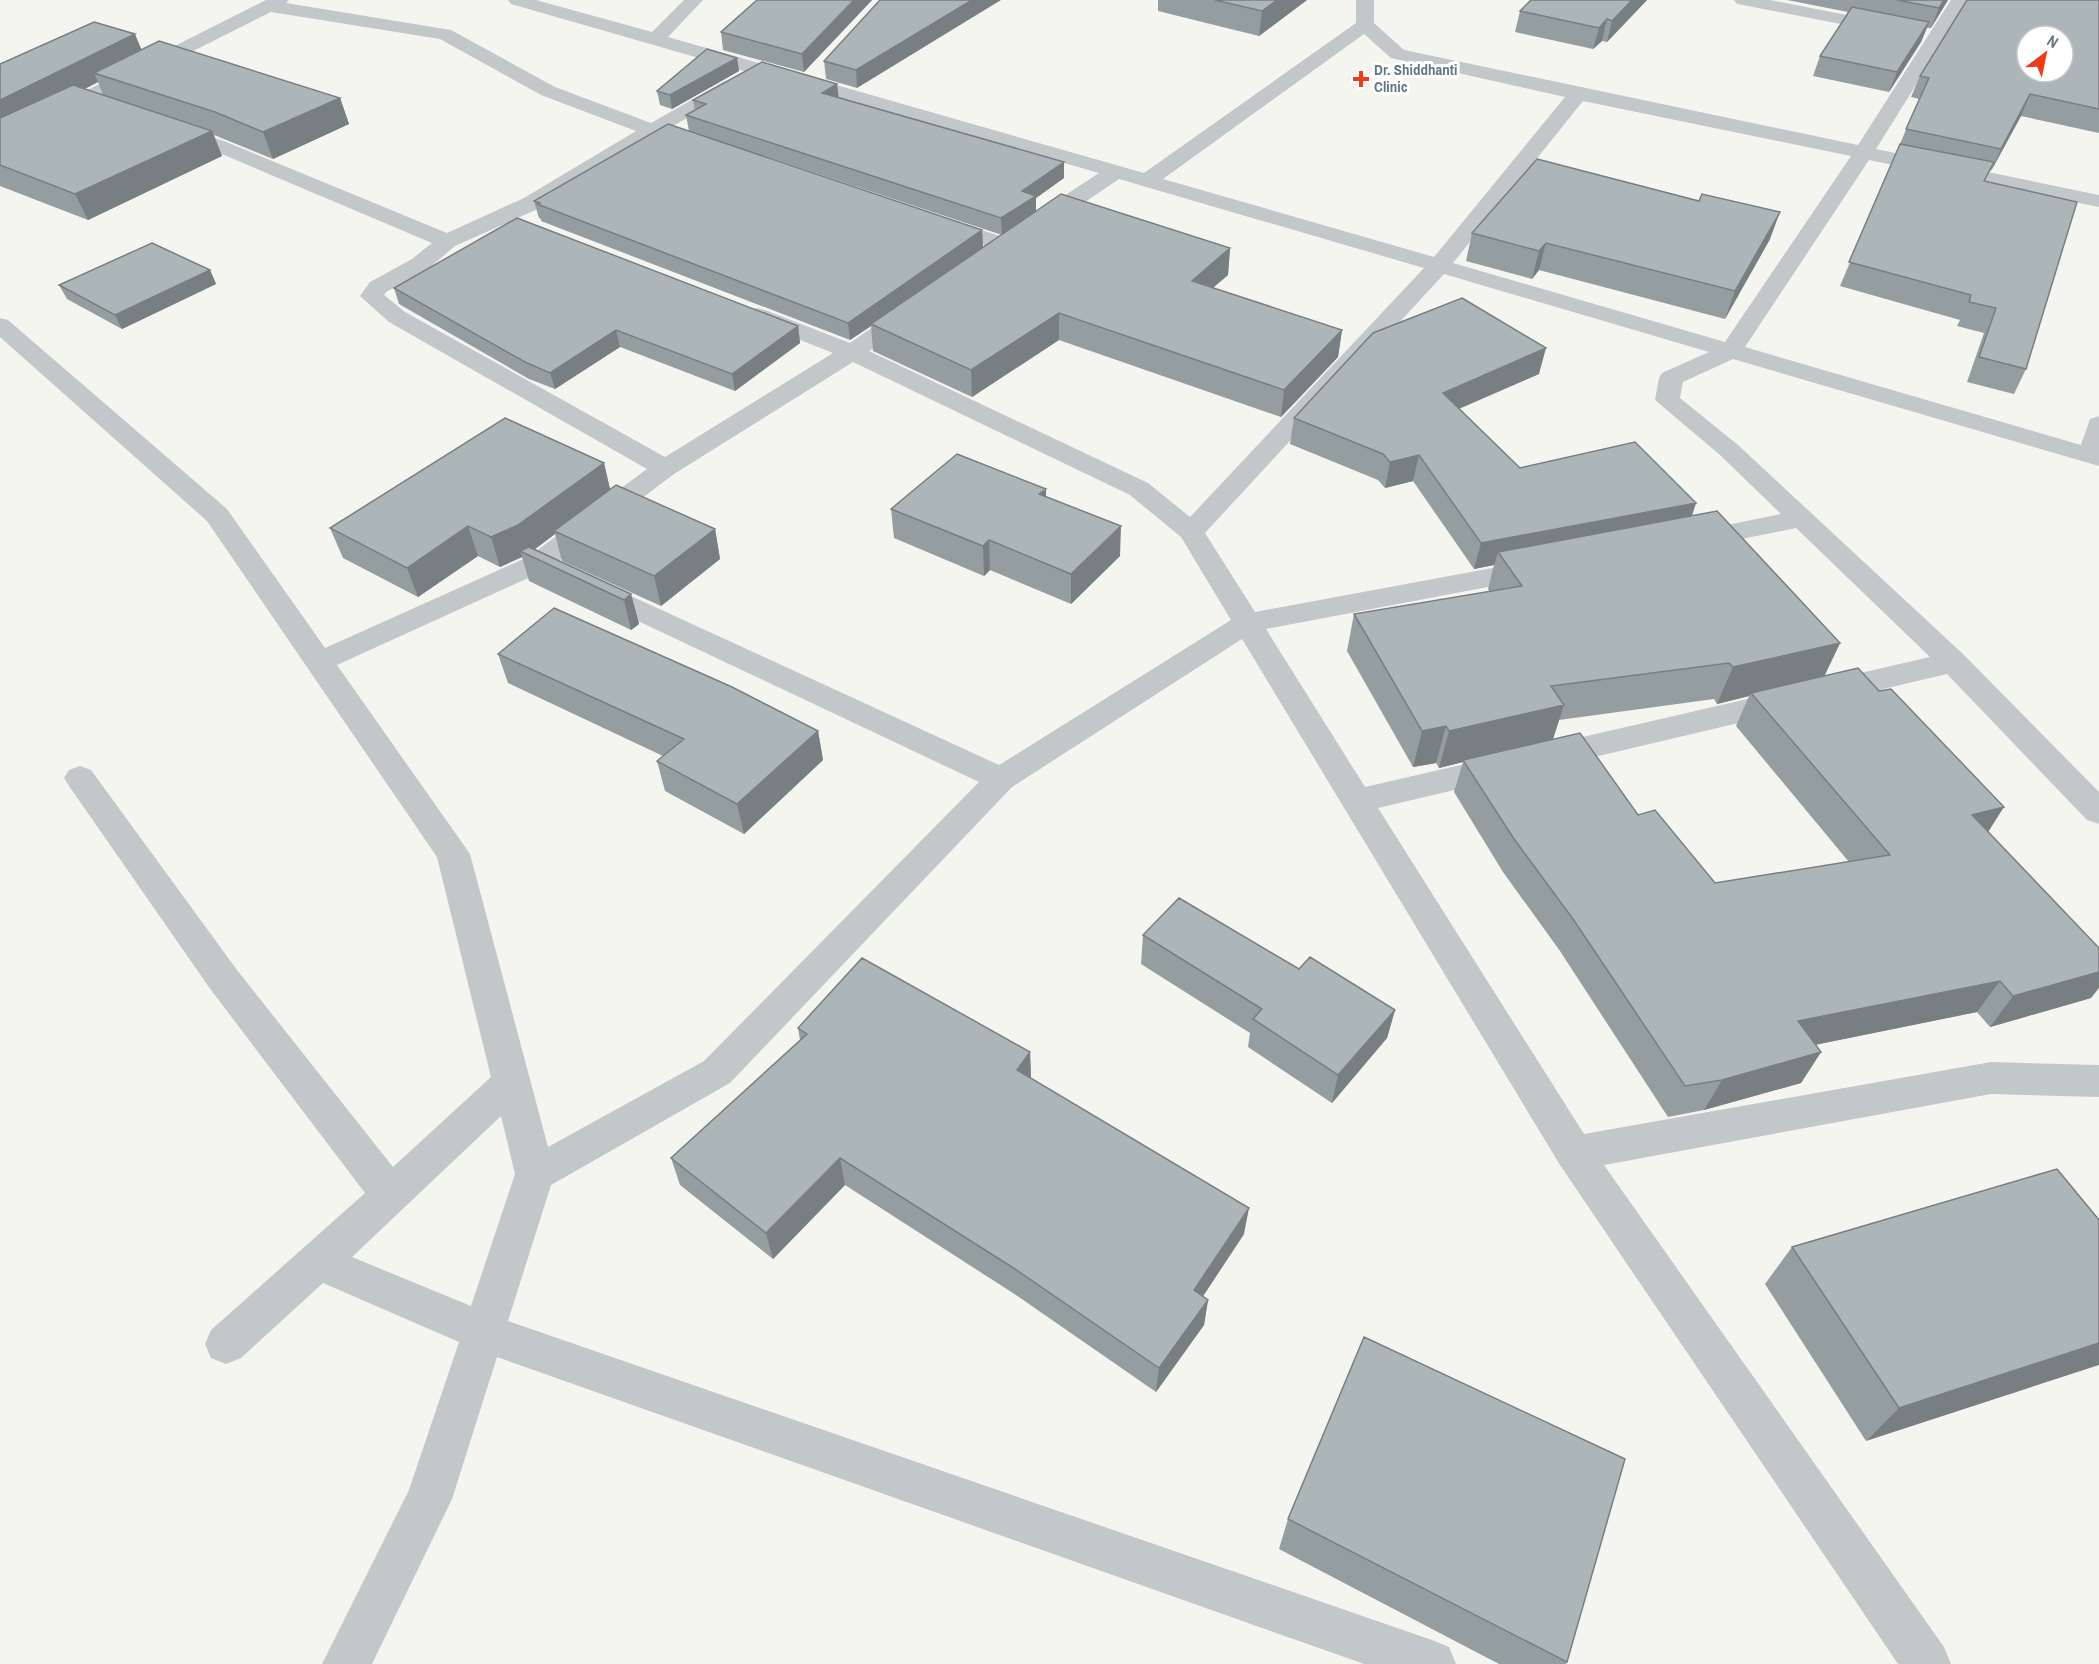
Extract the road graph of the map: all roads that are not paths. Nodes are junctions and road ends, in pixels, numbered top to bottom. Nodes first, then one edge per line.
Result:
1 (517, 0) edge
2 (694, 0) edge
3 (1365, 0) edge
4 (1743, 0) edge
5 (1960, 0) edge
6 (274, 3) edge
7 (1365, 25) junction
8 (1917, 34) junction
9 (656, 39) junction
10 (824, 66) dead end
11 (761, 69) junction
12 (809, 82) junction
13 (1578, 94) junction
14 (83, 100) junction
15 (105, 108) edge
16 (161, 126) edge
17 (652, 130) junction
18 (687, 138) edge
19 (0, 142) edge
20 (1864, 152) junction
21 (1115, 172) junction
22 (1146, 180) junction
23 (2099, 201) edge
24 (502, 216) junction
25 (925, 218) edge
26 (535, 229) edge
27 (447, 241) junction
28 (1439, 266) junction
29 (928, 298) edge
30 (732, 305) edge
31 (7, 338) edge
32 (1731, 351) junction
33 (852, 352) junction
34 (2099, 424) edge
35 (2095, 457) edge
36 (665, 468) junction
37 (1800, 519) junction
38 (1191, 532) junction
39 (1671, 544) edge
40 (538, 563) junction
41 (1565, 563) edge
42 (1247, 623) junction
43 (320, 662) junction
44 (1953, 662) junction
45 (80, 778) dead end
46 (1001, 779) junction
47 (1358, 801) junction
48 (2099, 812) edge
49 (2099, 1081) edge
50 (511, 1082) junction
51 (1574, 1154) junction
52 (535, 1174) junction
53 (391, 1195) junction
54 (316, 1261) junction
55 (483, 1332) junction
56 (226, 1344) dead end
57 (346, 1664) edge
58 (1431, 1664) edge
59 (1927, 1664) edge

1 - 9 street
2 - 9 street
3 - 7 street
4 - 8 street
5 - 8 street
6 - 14 street
6 - 17 street
7 - 13 street
7 - 22 street
8 - 20 street
9 - 11 street
10 - 12 street
11 - 12 street
11 - 17 street
12 - 21 street
13 - 20 street
13 - 28 street
14 - 15 street
14 - 19 street
16 - 27 street
17 - 18 street
17 - 24 street
20 - 23 street
20 - 32 street
21 - 22 street
21 - 25 street
22 - 28 street
24 - 26 street
24 - 27 street
27 - 36 street
28 - 32 street
28 - 38 street
29 - 33 street
30 - 33 street
31 - 43 street
32 - 35 street
32 - 37 street
33 - 36 street
33 - 38 street
34 - 35 street
36 - 40 street
37 - 39 street
37 - 44 street
38 - 42 street
40 - 43 street
40 - 46 street
41 - 42 street
42 - 46 street
42 - 47 street
43 - 50 street
44 - 47 street
44 - 48 street
45 - 53 street
46 - 52 street
47 - 51 street
49 - 51 street
50 - 52 street
50 - 53 street
51 - 59 street
52 - 55 street
53 - 54 street
54 - 55 street
54 - 56 street
55 - 57 street
55 - 58 street

